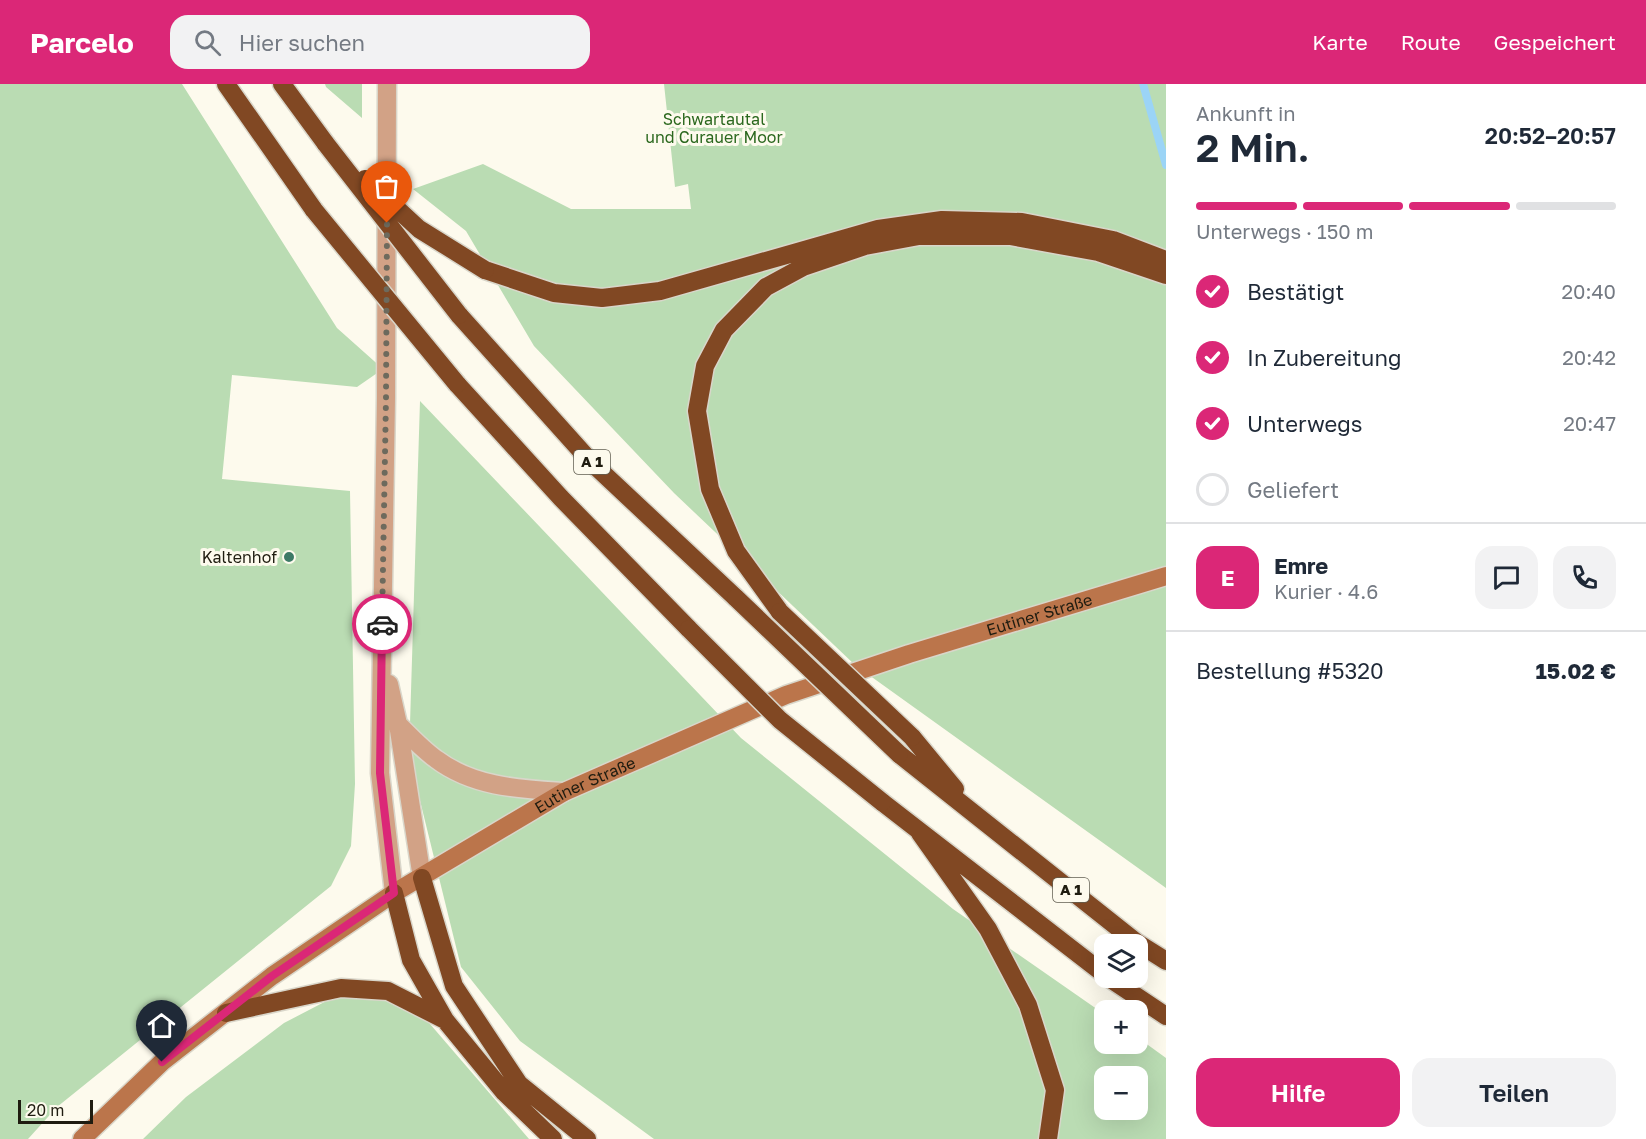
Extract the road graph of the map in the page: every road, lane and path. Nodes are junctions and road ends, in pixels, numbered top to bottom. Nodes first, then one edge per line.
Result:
1 (226, 84) edge
2 (282, 84) edge
3 (387, 84) edge
4 (326, 144) junction
5 (1166, 260) edge
6 (1166, 275) edge
7 (1166, 576) edge
8 (382, 653) junction
9 (398, 724) junction
10 (564, 792) junction
11 (977, 816) junction
12 (921, 833) junction
13 (422, 878) junction
14 (394, 893) junction
15 (1166, 961) edge
16 (1094, 966) edge
17 (1124, 988) edge
18 (226, 1013) junction
19 (1166, 1016) edge
20 (444, 1020) junction
21 (82, 1139) edge
22 (553, 1139) edge
23 (587, 1139) edge
24 (1048, 1139) edge

1 - 12 highway, bridge
2 - 4 highway, A 1
3 - 8 street
4 - 5 highway, bridge
4 - 11 highway, A 1, bridge
6 - 11 highway, bridge
7 - 10 main road, Eutiner Straße
8 - 9 street
8 - 14 street
9 - 10 street
9 - 13 street
10 - 13 main road, Eutiner Straße
11 - 15 highway, A 1
12 - 16 highway
12 - 24 highway
13 - 14 main road, Eutiner Straße
13 - 23 highway
14 - 18 main road, Eutiner Straße
14 - 20 highway
17 - 19 highway
18 - 20 highway
18 - 21 main road, Eutiner Straße
20 - 22 highway

